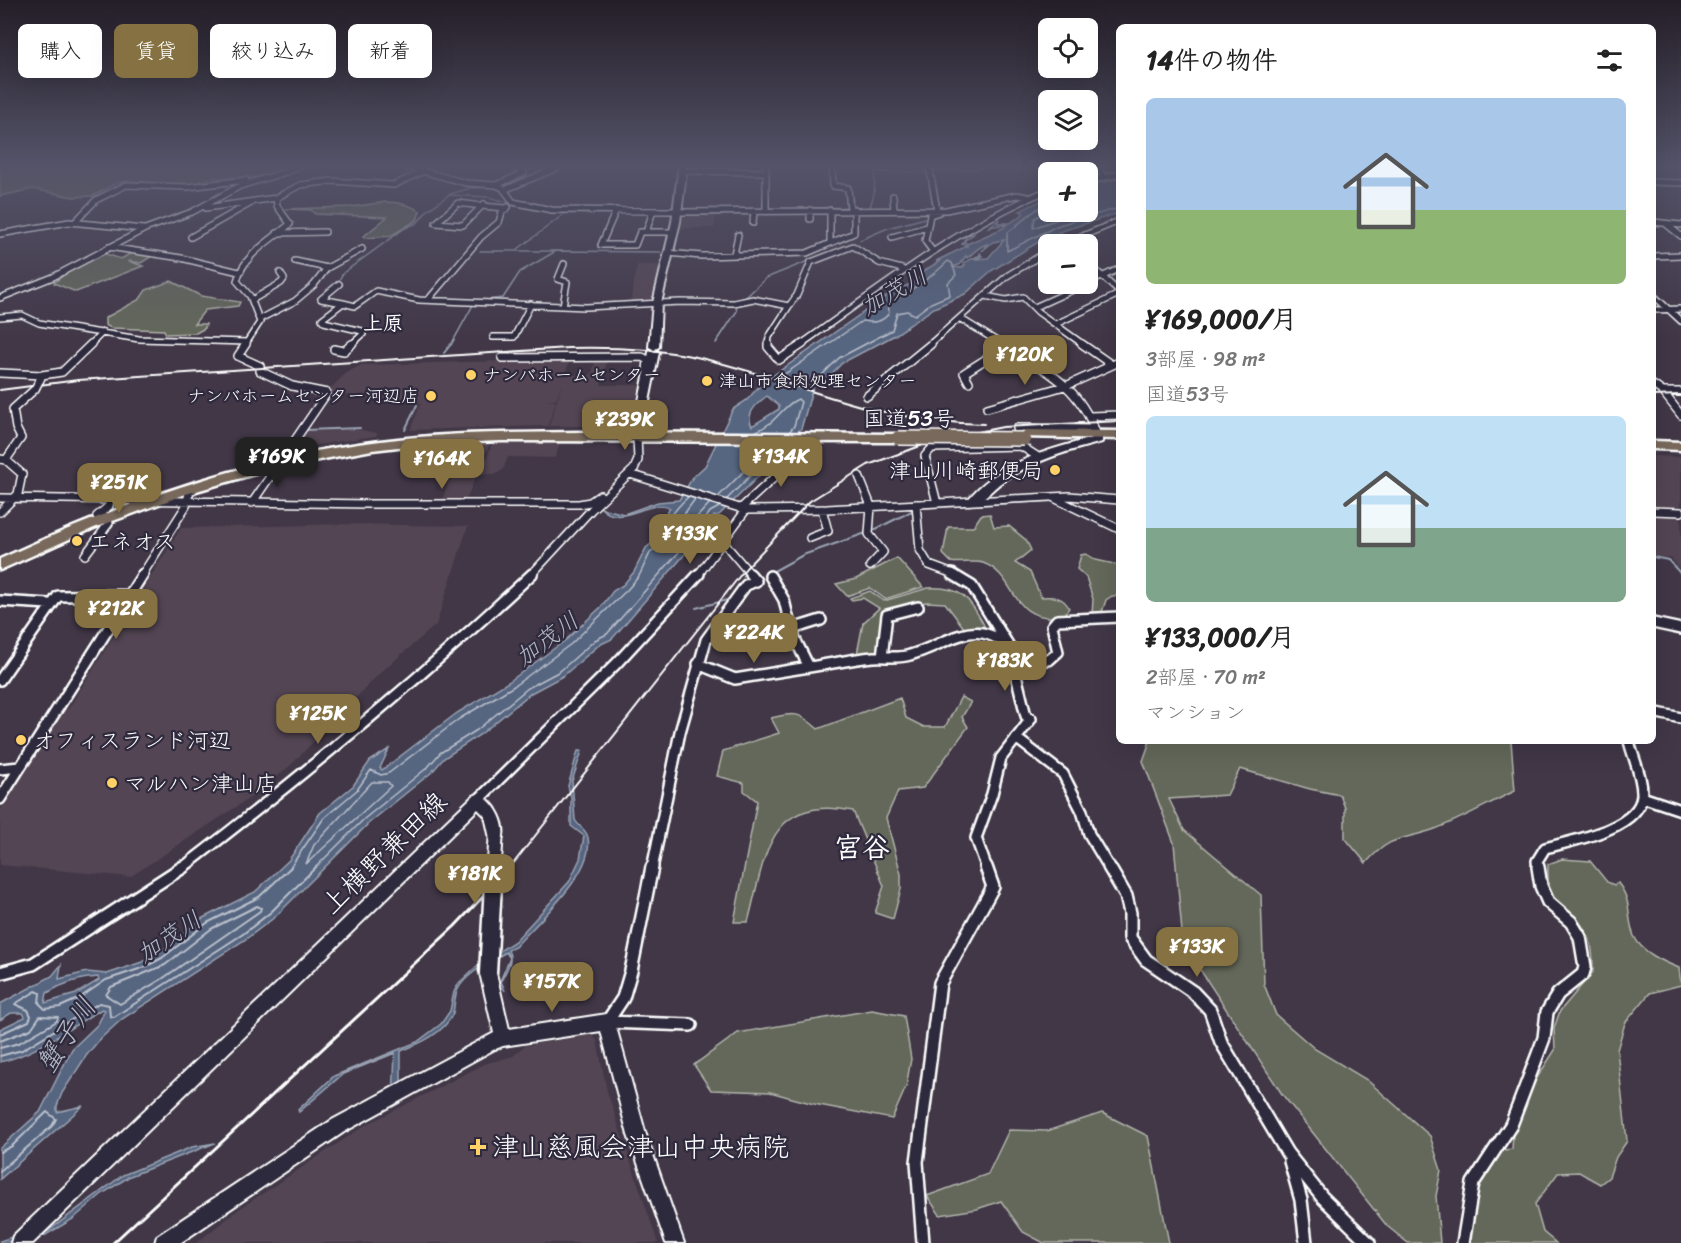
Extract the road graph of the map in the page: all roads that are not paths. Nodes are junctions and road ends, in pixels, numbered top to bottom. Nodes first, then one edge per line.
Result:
1 (75, 222) joint
2 (164, 222) edge
3 (218, 222) edge
4 (290, 222) edge
5 (437, 222) edge
6 (466, 222) edge
7 (499, 222) edge
8 (611, 222) edge
9 (649, 222) edge
10 (675, 222) edge
11 (830, 222) edge
12 (853, 222) edge
13 (928, 222) edge
14 (979, 222) edge
15 (1116, 222) edge
16 (1656, 222) edge
17 (1666, 224) junction
18 (1681, 225) edge
19 (927, 227) junction
20 (145, 229) junction
21 (325, 232) dead end
22 (646, 232) junction
23 (674, 232) junction
24 (277, 233) junction
25 (854, 233) junction
26 (0, 234) edge
27 (1089, 234) edge
28 (738, 235) dead end
29 (1681, 236) edge
30 (191, 237) dead end
31 (892, 237) dead end
32 (830, 243) junction
33 (853, 246) junction
34 (109, 247) junction
35 (363, 249) dead end
36 (931, 249) junction
37 (667, 253) junction
38 (734, 254) junction
39 (1681, 255) edge
40 (1656, 256) edge
41 (1038, 257) edge
42 (295, 261) dead end
43 (564, 264) dead end
44 (327, 268) junction
45 (902, 268) junction
46 (1116, 271) edge
47 (239, 272) junction
48 (280, 273) dead end
49 (1098, 274) edge
50 (1102, 278) junction
51 (339, 285) dead end
52 (1116, 290) edge
53 (1116, 294) edge
54 (985, 296) junction
55 (0, 298) edge
56 (1656, 298) edge
57 (252, 300) junction
58 (428, 300) junction
59 (343, 303) junction
60 (657, 303) junction
61 (531, 304) junction
62 (563, 306) junction
63 (789, 306) junction
64 (1035, 307) junction
65 (1681, 309) edge
66 (1656, 310) edge
67 (1669, 310) junction
68 (0, 317) edge
69 (260, 319) junction
70 (961, 319) junction
71 (1681, 321) edge
72 (1056, 324) junction
73 (103, 332) junction
74 (493, 337) dead end
75 (247, 342) junction
76 (1005, 347) junction
77 (334, 349) dead end
78 (502, 358) dead end
79 (1116, 364) edge
80 (0, 374) edge
81 (40, 378) junction
82 (969, 382) dead end
83 (1068, 385) junction
84 (1656, 387) edge
85 (1663, 392) junction
86 (1681, 392) edge
87 (646, 394) junction
88 (867, 396) dead end
89 (1679, 407) edge
90 (987, 408) dead end
91 (1116, 415) edge
92 (1681, 415) edge
93 (1090, 416) junction
94 (638, 433) junction
95 (1096, 435) junction
96 (1116, 435) edge
97 (812, 440) junction
98 (1023, 440) junction
99 (1116, 440) edge
100 (1656, 445) edge
101 (1681, 446) edge
102 (1656, 450) edge
103 (1681, 451) edge
104 (1038, 457) junction
105 (3, 460) edge
106 (281, 460) junction
107 (632, 475) junction
108 (859, 476) dead end
109 (197, 486) junction
110 (1051, 497) junction
111 (0, 498) edge
112 (15, 498) junction
113 (110, 499) junction
114 (147, 500) junction
115 (189, 500) junction
116 (1116, 500) edge
117 (972, 501) junction
118 (252, 502) junction
119 (937, 503) junction
120 (916, 504) junction
121 (871, 506) junction
122 (741, 509) junction
123 (822, 509) junction
124 (1656, 510) edge
125 (0, 512) edge
126 (1681, 512) edge
127 (103, 517) junction
128 (1116, 528) edge
129 (810, 538) dead end
130 (724, 543) junction
131 (85, 555) dead end
132 (0, 559) edge
133 (0, 565) edge
134 (870, 566) dead end
135 (770, 576) dead end
136 (130, 594) junction
137 (0, 601) edge
138 (49, 604) junction
139 (918, 607) dead end
140 (1116, 617) edge
141 (821, 620) dead end
142 (1656, 624) edge
143 (792, 629) junction
144 (1681, 629) edge
145 (1009, 646) junction
146 (882, 657) junction
147 (698, 664) junction
148 (809, 667) junction
149 (0, 680) edge
150 (1656, 713) edge
151 (1681, 718) edge
152 (1016, 738) junction
153 (1630, 744) edge
154 (20, 767) junction
155 (0, 770) edge
156 (1642, 797) junction
157 (0, 799) edge
158 (478, 800) junction
159 (1681, 810) edge
160 (0, 973) edge
161 (607, 1022) junction
162 (692, 1025) dead end
163 (503, 1038) junction
164 (1287, 1153) junction
165 (20, 1243) edge
166 (164, 1243) edge
167 (675, 1243) edge
168 (923, 1243) edge
169 (1306, 1243) edge
170 (1369, 1243) edge
171 (1463, 1243) edge

1 - 20 street
1 - 26 street
2 - 20 street
3 - 30 street
4 - 24 street
5 - 6 street
7 - 58 street
8 - 22 street
9 - 22 street
10 - 23 main road
11 - 32 street
12 - 25 street
13 - 19 street
14 - 36 street
15 - 27 street
16 - 17 street
17 - 18 street
17 - 29 street
19 - 31 street
19 - 36 street
20 - 34 street
21 - 24 street
22 - 23 street
23 - 37 main road
24 - 47 street
25 - 32 street
25 - 33 street
28 - 38 street
32 - 38 street
33 - 45 street
33 - 63 street
34 - 47 street
34 - 55 street
35 - 44 street
36 - 45 street
37 - 38 street
37 - 60 main road
39 - 40 street
41 - 54 street
42 - 44 street
43 - 62 street
44 - 69 street
45 - 63 street
46 - 50 street
47 - 57 street
48 - 57 street
49 - 50 street
50 - 52 street
50 - 64 street
51 - 59 street
53 - 72 street
54 - 64 street
54 - 70 street
56 - 67 street
57 - 69 street
58 - 59 street
58 - 61 street
59 - 77 street
60 - 62 street
60 - 63 street
60 - 87 main road
61 - 62 street
61 - 74 street
64 - 72 street
65 - 67 street
66 - 67 street
67 - 71 street
68 - 73 street
69 - 75 street
70 - 76 street
70 - 88 street
72 - 79 street
73 - 75 street
73 - 81 street
75 - 106 street
76 - 82 street
76 - 83 street
78 - 87 street
79 - 83 street
80 - 81 street
81 - 105 street, bridge
83 - 90 street
83 - 93 street
84 - 85 street
85 - 86 street
85 - 89 street
87 - 94 main road
89 - 92 street
91 - 93 street
93 - 95 street
94 - 97 highway, 国道53号
94 - 106 highway, 国道53号
94 - 107 street
95 - 96 highway, 国道53号
95 - 98 highway, 国道53号
95 - 99 highway, 国道53号
95 - 104 main road
97 - 98 highway, 国道53号, bridge
97 - 122 street
98 - 104 street
98 - 119 street
100 - 101 highway
102 - 103 highway
104 - 117 main road
105 - 112 street
106 - 109 highway, 国道53号
106 - 114 highway, 国道53号
106 - 118 street
107 - 118 street
107 - 122 street
107 - 160 street
108 - 121 street
109 - 114 highway, 国道53号
109 - 115 street
110 - 116 street
110 - 117 street
110 - 128 street
111 - 112 street
112 - 113 street
112 - 125 street
113 - 114 street
113 - 127 street
114 - 115 street
114 - 127 highway, 国道53号
115 - 118 street
115 - 136 street
117 - 119 street
119 - 120 street
120 - 121 street
120 - 145 street
121 - 123 street
121 - 134 street
122 - 123 street
122 - 130 street
123 - 129 street
124 - 126 street
127 - 131 street
127 - 132 highway, 国道53号
127 - 133 highway, 国道53号
130 - 147 street
130 - 158 street
135 - 143 street
136 - 138 street
136 - 154 street
137 - 138 street
138 - 149 street
139 - 146 street
140 - 145 street
141 - 143 street
142 - 144 street
143 - 148 street
145 - 146 street
145 - 152 street
146 - 148 street
147 - 148 street
147 - 161 street
150 - 151 street
152 - 164 street
152 - 168 street
153 - 156 street
154 - 155 street
154 - 157 street
156 - 159 street
156 - 171 street
158 - 163 main road, 上横野兼田線, bridge
158 - 165 main road, 上横野兼田線
161 - 162 street
161 - 163 main road
161 - 167 main road
163 - 166 main road
164 - 169 street
164 - 170 street

